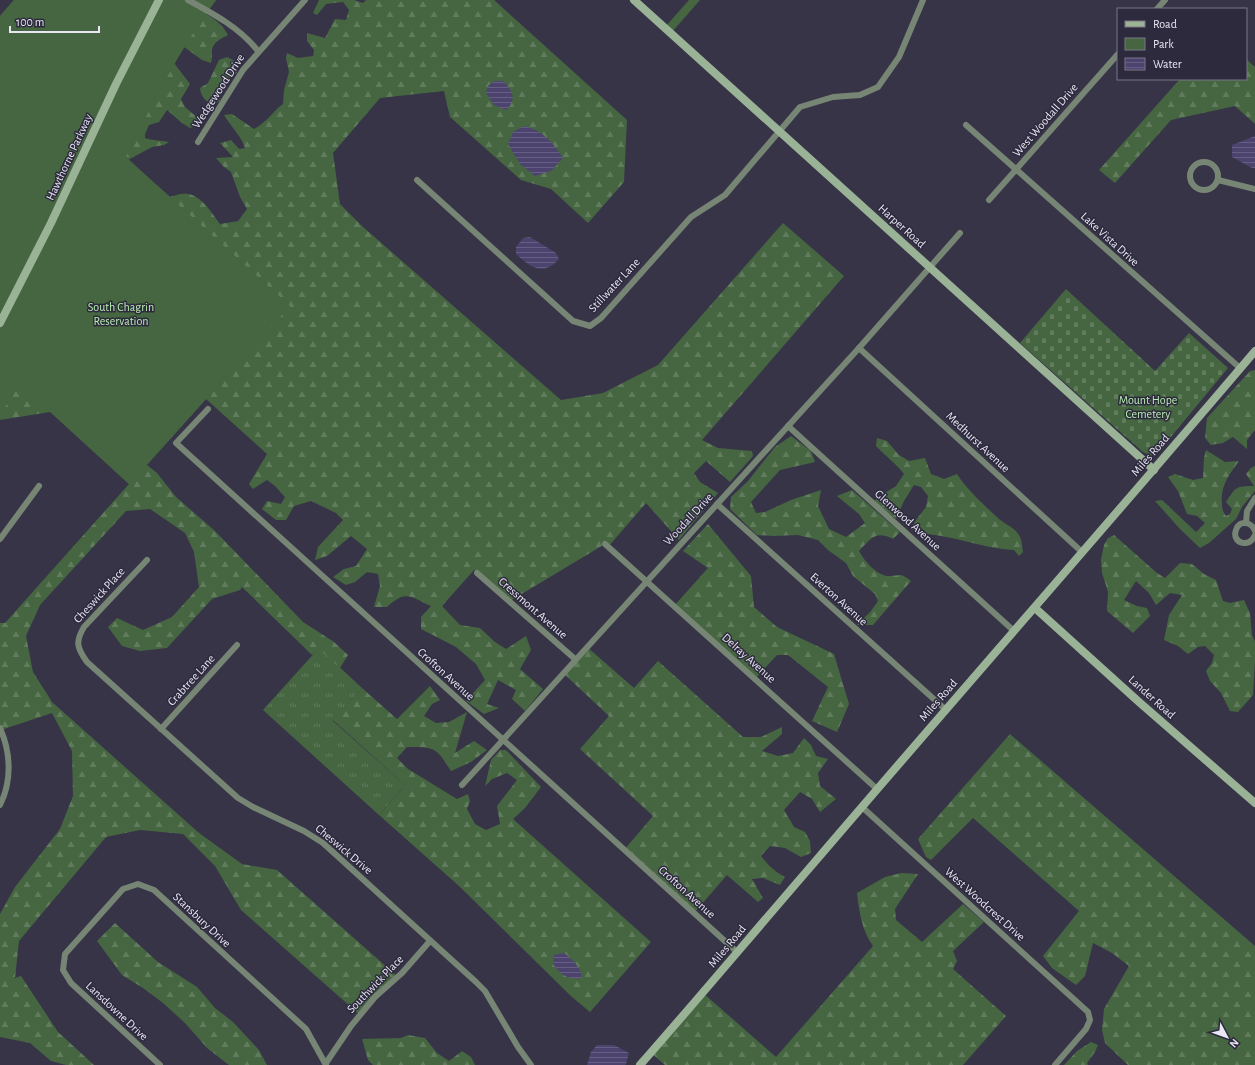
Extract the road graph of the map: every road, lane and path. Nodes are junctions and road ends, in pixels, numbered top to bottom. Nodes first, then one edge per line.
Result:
1 (159, 0) edge
2 (188, 0) edge
3 (305, 0) edge
4 (634, 0) edge
5 (923, 0) edge
6 (1165, 0) edge
7 (1158, 8) edge
8 (258, 52) junction
9 (1117, 55) edge
10 (966, 125) dead end
11 (780, 131) junction
12 (198, 142) dead end
13 (1016, 170) junction
14 (417, 180) dead end
15 (1218, 180) junction
16 (1255, 189) edge
17 (989, 200) dead end
18 (960, 233) dead end
19 (930, 267) junction
20 (0, 323) edge
21 (859, 348) junction
22 (1255, 351) edge
23 (1240, 368) junction
24 (208, 409) dead end
25 (788, 426) junction
26 (1154, 470) junction
27 (39, 486) dead end
28 (1255, 498) edge
29 (717, 504) junction
30 (1246, 523) junction
31 (1255, 531) edge
32 (1255, 535) edge
33 (0, 539) edge
34 (605, 544) dead end
35 (1082, 552) junction
36 (147, 560) dead end
37 (477, 573) dead end
38 (646, 581) junction
39 (1035, 608) junction
40 (1014, 631) junction
41 (237, 645) dead end
42 (78, 650) joint
43 (575, 659) junction
44 (946, 710) junction
45 (0, 728) edge
46 (161, 729) junction
47 (503, 740) junction
48 (462, 785) dead end
49 (877, 789) junction
50 (1255, 803) edge
51 (0, 805) edge
52 (862, 807) junction
53 (430, 941) junction
54 (737, 952) junction
55 (63, 970) joint
56 (326, 1064) edge
57 (160, 1065) edge
58 (531, 1065) edge
59 (640, 1065) edge
60 (1055, 1065) edge

1 - 20 street, Hawthorne Parkway
2 - 8 street
3 - 8 street, Wedgewood Drive
4 - 11 street, Harper Road
5 - 11 street
6 - 7 street
8 - 12 street, Wedgewood Drive
9 - 13 street, West Woodall Drive
10 - 13 street, Lake Vista Drive
11 - 14 street, Stillwater Lane
11 - 19 street, Harper Road
13 - 17 street, West Woodall Drive
13 - 23 street, Lake Vista Drive
15 - 15 street
15 - 16 street
18 - 19 street
19 - 21 street, Woodall Drive
19 - 26 street, Harper Road
21 - 25 street, Woodall Drive
21 - 35 street, Medhurst Avenue
22 - 23 street, Miles Road
23 - 26 street, Miles Road
24 - 47 street, Crofton Avenue
25 - 29 street, Woodall Drive
25 - 40 street, Glenwood Avenue
26 - 35 street, Miles Road
27 - 33 street
28 - 30 street
29 - 38 street, Woodall Drive
29 - 44 street, Everton Avenue
30 - 31 street
30 - 32 street
34 - 38 street, Delray Avenue
35 - 39 street, Miles Road
36 - 42 street, Cheswick Place
37 - 43 street, Cressmont Avenue
38 - 43 street, Woodall Drive
38 - 49 street, Delray Avenue
39 - 40 street, Miles Road
39 - 50 street, Lander Road
40 - 44 street, Miles Road
41 - 46 street, Crabtree Lane
42 - 46 street, Cheswick Drive
43 - 47 street, Woodall Drive
44 - 49 street, Miles Road
45 - 51 street
46 - 53 street, Cheswick Drive
47 - 48 street, Woodall Drive
47 - 54 street, Crofton Avenue
49 - 52 street, Miles Road
52 - 54 street, Miles Road
52 - 60 street, West Woodcrest Drive
53 - 56 street, Southwick Place
53 - 58 street, Cheswick Drive
54 - 59 street, Miles Road
55 - 56 street, Stansbury Drive
55 - 57 street, Lansdowne Drive

